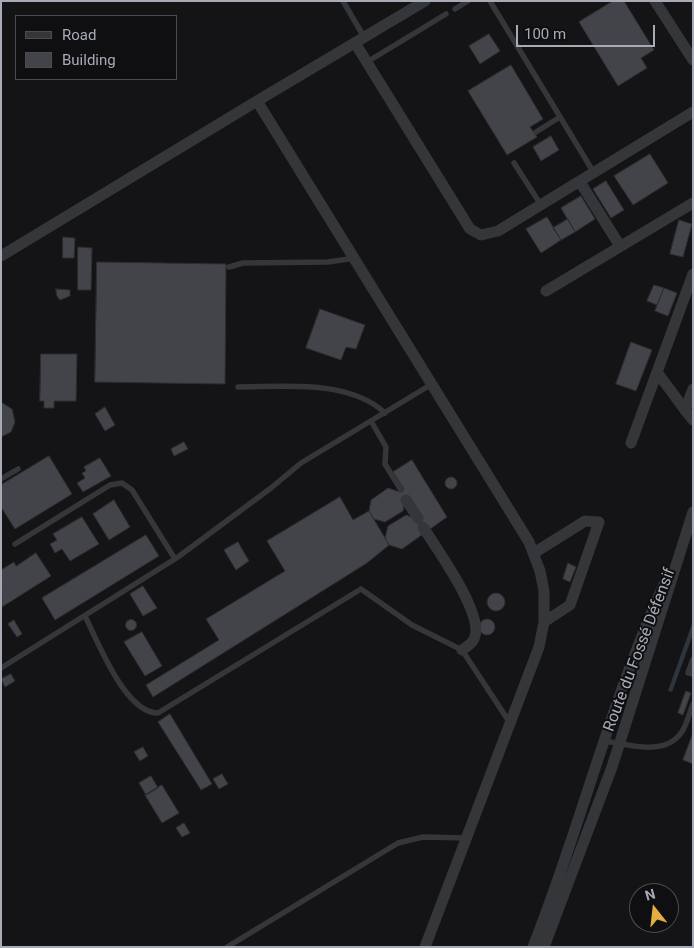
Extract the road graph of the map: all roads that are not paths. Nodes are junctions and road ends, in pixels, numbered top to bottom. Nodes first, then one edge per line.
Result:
1 (343, 1) edge
2 (426, 1) edge
3 (468, 1) edge
4 (490, 1) edge
5 (655, 1) edge
6 (455, 9) dead end
7 (446, 14) dead end
8 (360, 40) junction
9 (693, 60) edge
10 (367, 62) junction
11 (258, 101) junction
12 (693, 112) edge
13 (560, 117) junction
14 (536, 132) dead end
15 (514, 163) dead end
16 (594, 173) junction
17 (580, 182) junction
18 (693, 202) edge
19 (541, 206) junction
20 (620, 246) junction
21 (1, 256) edge
22 (354, 258) junction
23 (229, 267) dead end
24 (693, 274) edge
25 (546, 291) dead end
26 (656, 372) junction
27 (432, 384) junction
28 (238, 387) dead end
29 (693, 389) edge
30 (685, 410) junction
31 (385, 413) junction
32 (693, 420) edge
33 (371, 421) junction
34 (631, 443) dead end
35 (18, 468) dead end
36 (1, 479) edge
37 (403, 495) joint
38 (693, 512) edge
39 (15, 544) dead end
40 (679, 550) junction
41 (534, 553) junction
42 (175, 559) junction
43 (85, 616) junction
44 (544, 622) junction
45 (462, 650) junction
46 (693, 659) edge
47 (1, 668) edge
48 (693, 674) edge
49 (693, 704) edge
50 (510, 723) junction
51 (604, 741) junction
52 (619, 743) junction
53 (468, 838) junction
54 (227, 947) edge
55 (425, 947) edge
56 (534, 947) edge
57 (544, 947) edge

1 - 8 lane
2 - 8 street
3 - 6 lane
4 - 13 lane
5 - 9 street
7 - 10 lane
8 - 10 street
8 - 11 street
10 - 19 street
11 - 21 street
11 - 22 street
12 - 16 street
13 - 14 lane
13 - 16 lane
15 - 19 lane
16 - 17 street
17 - 19 street
17 - 20 street
18 - 20 street
20 - 25 street
22 - 23 lane
22 - 27 street
24 - 26 street
26 - 30 street
26 - 34 street
27 - 31 lane
27 - 41 street
28 - 31 lane
29 - 30 street
30 - 32 street
31 - 33 lane
33 - 37 lane
33 - 42 lane
35 - 36 lane
37 - 45 street
38 - 40 street
39 - 42 lane
40 - 51 street, Route du Fossé Défensif
40 - 52 street, Route du Fossé Défensif
41 - 44 street
41 - 44 street
42 - 43 lane
43 - 45 lane
43 - 47 lane
44 - 50 street
45 - 50 lane
46 - 48 lane
49 - 52 lane
50 - 53 street
51 - 52 lane
51 - 56 street, Route du Fossé Défensif
52 - 57 street, Route du Fossé Défensif
53 - 54 lane
53 - 55 street

